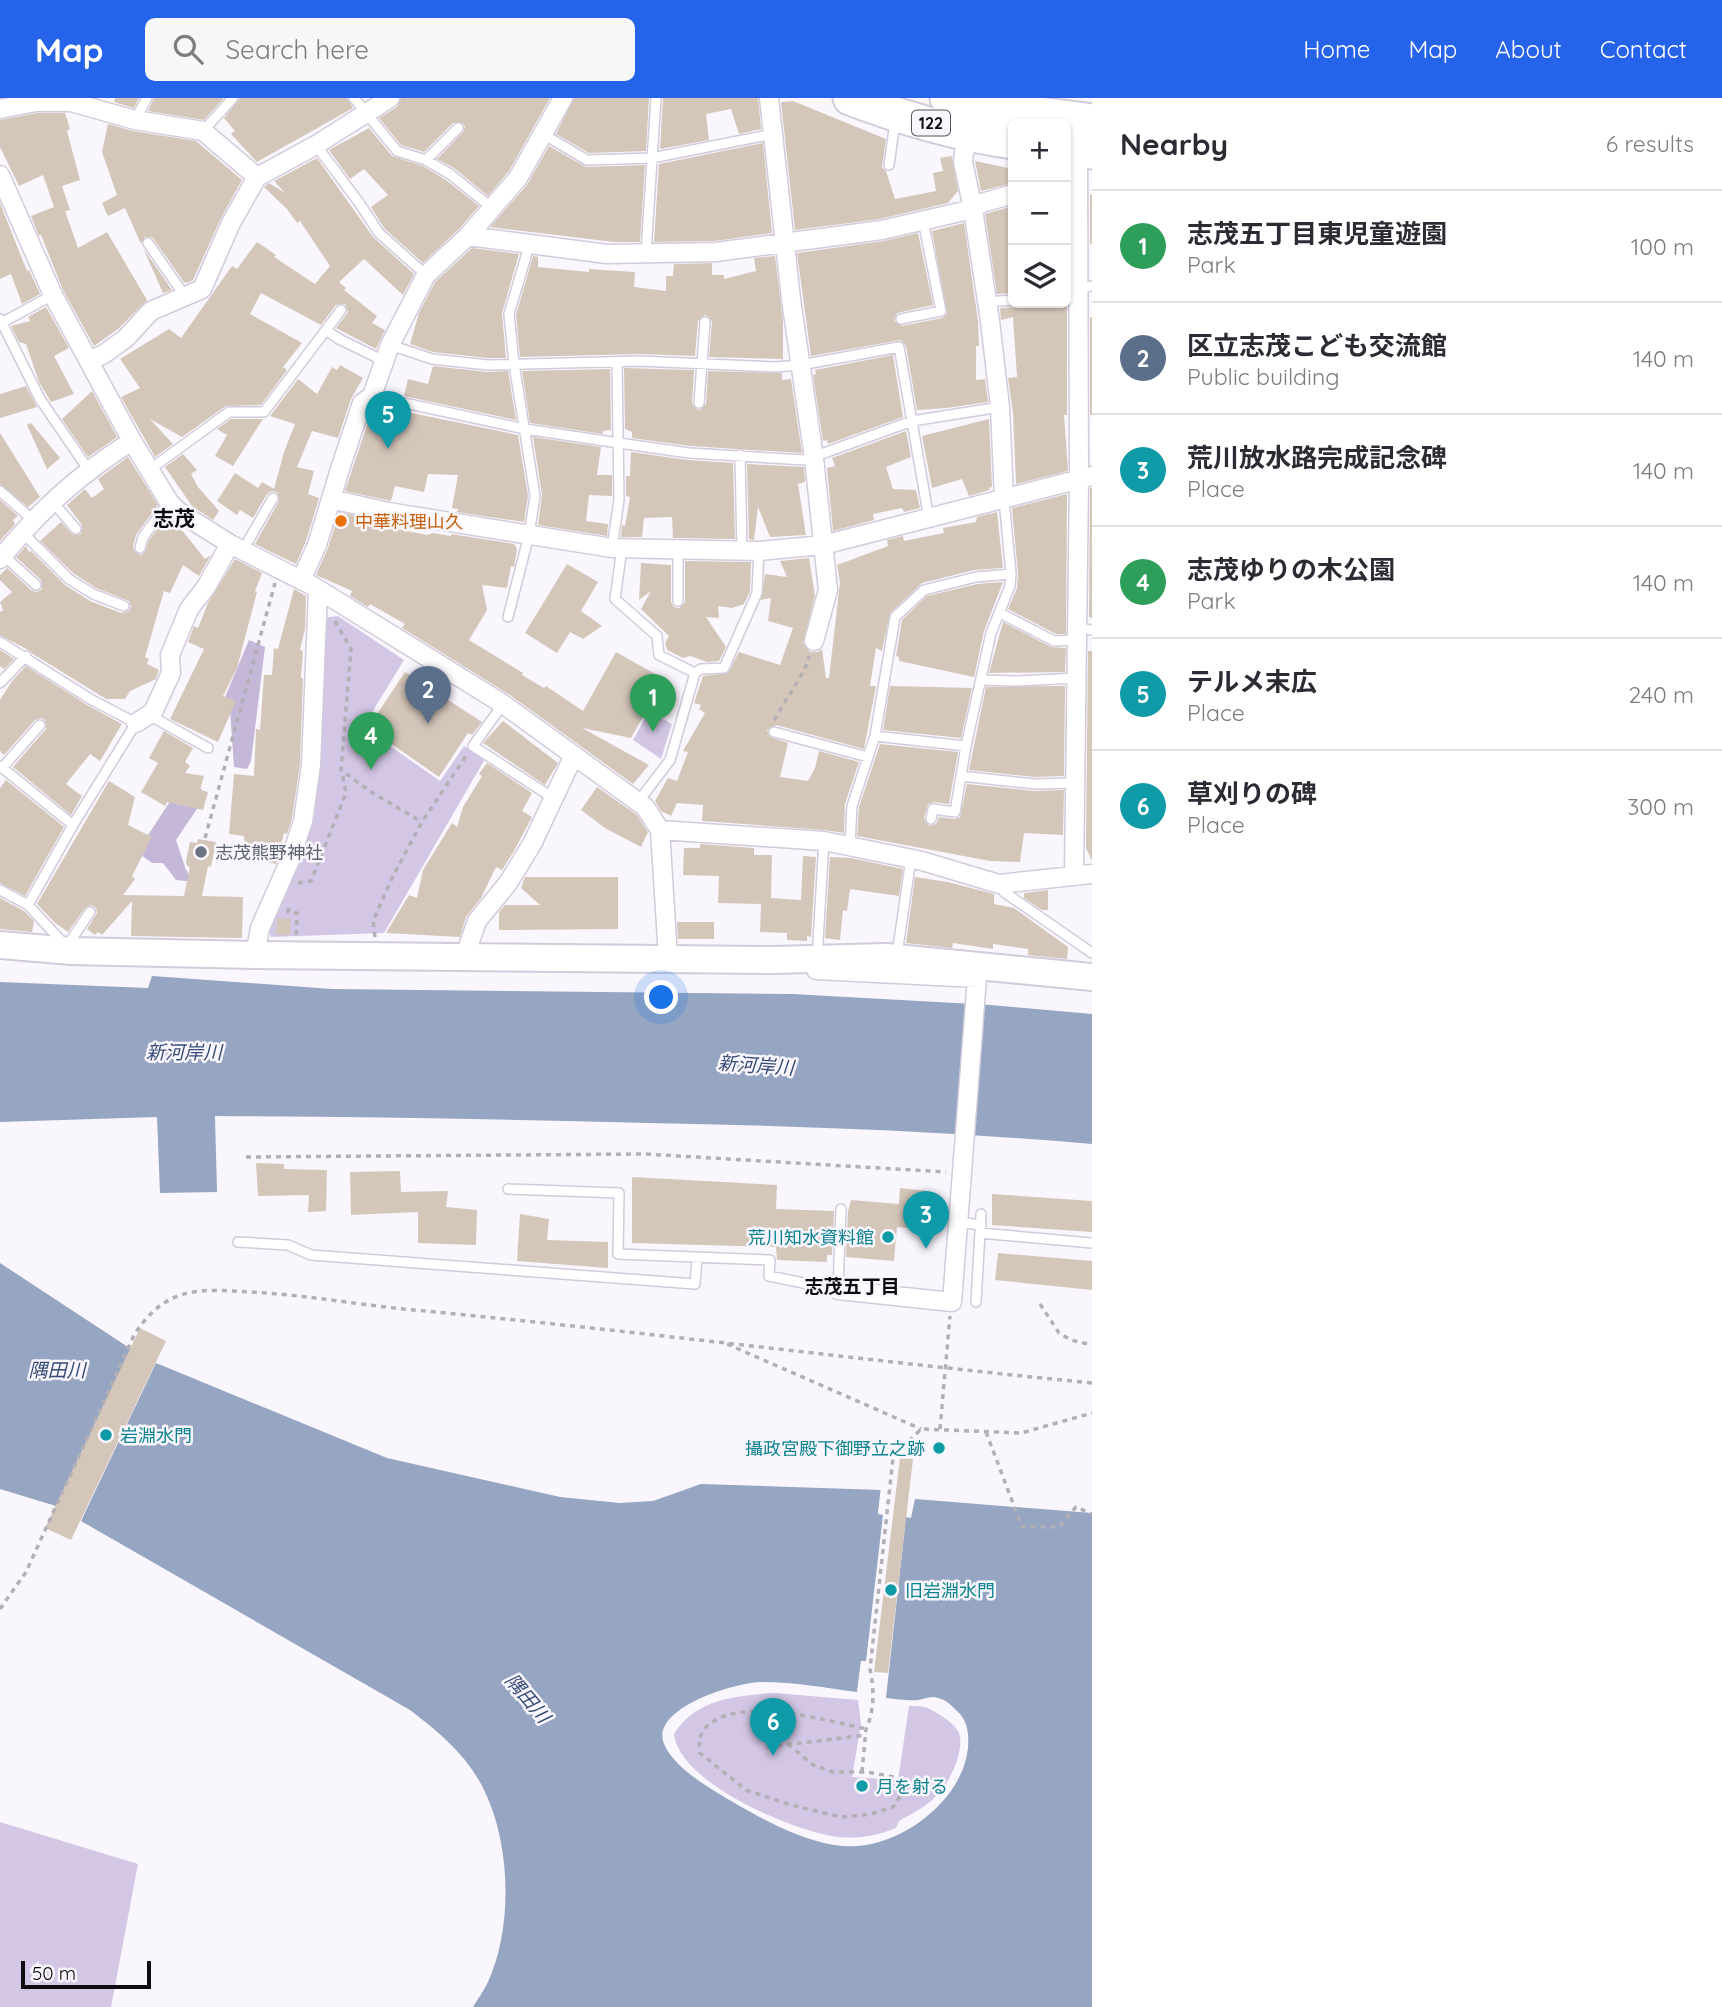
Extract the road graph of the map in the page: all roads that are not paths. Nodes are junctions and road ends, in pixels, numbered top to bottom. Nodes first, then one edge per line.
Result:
1 (147, 98) edge
2 (233, 98) edge
3 (354, 98) edge
4 (390, 98) edge
5 (563, 98) edge
6 (656, 98) edge
7 (769, 98) edge
8 (850, 98) edge
9 (947, 98) edge
10 (71, 100) edge
11 (99, 103) edge
12 (0, 108) edge
13 (982, 113) edge
14 (366, 115) junction
15 (897, 115) junction
16 (135, 120) junction
17 (458, 128) dead end
18 (203, 131) junction
19 (543, 134) junction
20 (773, 134) junction
21 (1008, 137) edge
22 (316, 145) junction
23 (1075, 145) edge
24 (652, 158) junction
25 (426, 160) junction
26 (889, 165) dead end
27 (0, 175) edge
28 (257, 177) junction
29 (1008, 195) edge
30 (5, 200) edge
31 (492, 208) junction
32 (973, 209) junction
33 (923, 220) junction
34 (468, 236) junction
35 (148, 243) dead end
36 (786, 243) junction
37 (529, 246) junction
38 (646, 253) junction
39 (426, 275) junction
40 (1079, 288) edge
41 (53, 295) junction
42 (186, 296) junction
43 (1008, 300) edge
44 (987, 302) junction
45 (341, 310) dead end
46 (901, 319) dead end
47 (1, 321) edge
48 (705, 322) dead end
49 (327, 331) junction
50 (387, 353) junction
51 (89, 361) junction
52 (617, 362) junction
53 (702, 364) junction
54 (514, 365) junction
55 (801, 365) junction
56 (372, 396) junction
57 (699, 403) dead end
58 (1000, 407) junction
59 (912, 421) junction
60 (525, 429) junction
61 (132, 441) junction
62 (619, 443) junction
63 (740, 455) junction
64 (814, 458) junction
65 (88, 469) junction
66 (149, 470) junction
67 (1086, 477) edge
68 (0, 491) edge
69 (273, 498) dead end
70 (331, 499) junction
71 (1004, 499) junction
72 (52, 501) junction
73 (169, 502) junction
74 (929, 519) junction
75 (28, 526) junction
76 (76, 529) dead end
77 (529, 534) junction
78 (822, 545) junction
79 (236, 547) junction
80 (141, 548) dead end
81 (617, 548) junction
82 (678, 550) junction
83 (750, 551) junction
84 (2, 556) edge
85 (1011, 573) junction
86 (301, 580) junction
87 (36, 585) dead end
88 (318, 591) junction
89 (678, 601) dead end
90 (124, 606) dead end
91 (1000, 613) junction
92 (508, 617) dead end
93 (1083, 633) edge
94 (814, 641) road end
95 (0, 642) edge
96 (26, 656) junction
97 (695, 673) junction
98 (1077, 678) junction
99 (981, 680) junction
100 (0, 683) edge
101 (503, 704) junction
102 (142, 719) junction
103 (40, 725) dead end
104 (774, 732) dead end
105 (875, 736) junction
106 (966, 746) junction
107 (208, 748) dead end
108 (574, 755) junction
109 (868, 757) junction
110 (1, 767) edge
111 (961, 776) junction
112 (1075, 783) junction
113 (553, 798) junction
114 (638, 802) junction
115 (930, 819) dead end
116 (73, 825) junction
117 (660, 830) junction
118 (824, 841) junction
119 (850, 845) junction
120 (911, 859) junction
121 (1083, 875) edge
122 (999, 884) junction
123 (0, 890) edge
124 (28, 905) junction
125 (90, 912) dead end
126 (0, 945) edge
127 (71, 951) junction
128 (1092, 953) edge
129 (255, 954) junction
130 (465, 956) junction
131 (668, 957) junction
132 (817, 958) junction
133 (896, 958) junction
134 (773, 960) junction
135 (1092, 977) edge
136 (976, 978) junction
137 (1092, 989) edge
138 (508, 1189) dead end
139 (841, 1209) dead end
140 (981, 1214) dead end
141 (958, 1222) junction
142 (981, 1229) junction
143 (238, 1242) dead end
144 (1092, 1243) edge
145 (697, 1259) junction
146 (838, 1290) junction
147 (976, 1302) dead end

1 - 16 lane
2 - 18 lane
3 - 14 lane
4 - 14 street
5 - 19 street
6 - 24 lane
7 - 20 street
8 - 15 highway, 122
9 - 13 highway, 122
10 - 11 street
10 - 12 street
11 - 16 street
13 - 15 highway, 122
13 - 21 highway, 122
13 - 23 highway, 122
13 - 32 street
14 - 22 street
14 - 25 lane
15 - 26 lane
16 - 18 street
17 - 25 lane
18 - 28 street
19 - 24 lane
19 - 31 street
20 - 24 lane
20 - 36 street
22 - 28 street
22 - 39 lane
23 - 40 street
24 - 38 lane
25 - 31 lane
27 - 30 street
28 - 42 street
29 - 32 street
30 - 41 street
31 - 34 street
32 - 33 street
32 - 44 street
33 - 36 street
33 - 46 lane
34 - 37 street
34 - 39 street
35 - 42 lane
36 - 38 street
36 - 55 street
37 - 38 street
37 - 54 lane
39 - 50 street
40 - 67 street
41 - 47 lane
41 - 51 street
42 - 51 street
43 - 44 lane
44 - 58 street
45 - 49 lane
47 - 65 lane
48 - 53 lane
49 - 50 lane
49 - 66 lane
50 - 54 lane
50 - 56 street
51 - 61 street
52 - 53 lane
52 - 54 lane
52 - 62 lane
53 - 55 lane
53 - 57 lane
54 - 60 lane
55 - 59 lane
55 - 64 street
56 - 60 lane
56 - 70 street
58 - 59 lane
58 - 71 street
59 - 64 lane
59 - 74 lane
60 - 62 lane
60 - 77 lane
61 - 65 street
61 - 66 street
62 - 63 lane
62 - 81 lane
63 - 64 lane
63 - 83 lane
64 - 78 street
65 - 72 street
66 - 73 street
67 - 71 street
67 - 93 street
68 - 75 lane
69 - 79 lane
70 - 77 street
70 - 86 street
71 - 74 street
71 - 85 lane
72 - 75 street
72 - 76 lane
73 - 79 street
73 - 80 lane
74 - 78 street
75 - 84 street
75 - 90 lane
77 - 81 street
77 - 92 lane
78 - 83 street
78 - 94 street
79 - 86 street
79 - 102 street
81 - 82 street
81 - 97 lane
82 - 83 street
82 - 89 lane
83 - 97 lane
84 - 87 lane
85 - 91 lane
85 - 105 lane
86 - 88 street
88 - 101 street
88 - 129 street
91 - 93 lane
91 - 99 lane
93 - 98 street
95 - 96 lane
96 - 100 lane
96 - 102 lane
97 - 114 lane
98 - 99 lane
98 - 112 street
99 - 106 lane
101 - 108 street
101 - 113 lane
102 - 107 lane
102 - 116 lane
103 - 110 lane
104 - 109 lane
105 - 106 lane
105 - 109 lane
106 - 111 lane
108 - 113 street
108 - 114 street
109 - 119 lane
110 - 116 lane
111 - 112 lane
111 - 115 lane
112 - 121 street
113 - 130 street
114 - 117 street
116 - 124 lane
117 - 118 street
117 - 131 street
118 - 119 street
118 - 132 lane
119 - 120 street
120 - 122 street
120 - 133 lane
121 - 122 street
122 - 128 lane
123 - 124 lane
124 - 127 lane
125 - 127 lane
126 - 127 street
127 - 129 street
129 - 130 street
130 - 131 street
131 - 134 street
132 - 133 street
132 - 134 street
133 - 135 street
134 - 136 street
136 - 137 street
136 - 141 street
138 - 145 lane
139 - 146 lane
140 - 142 lane
141 - 142 lane
141 - 146 street
142 - 144 lane
142 - 147 lane
143 - 145 lane
145 - 146 lane

